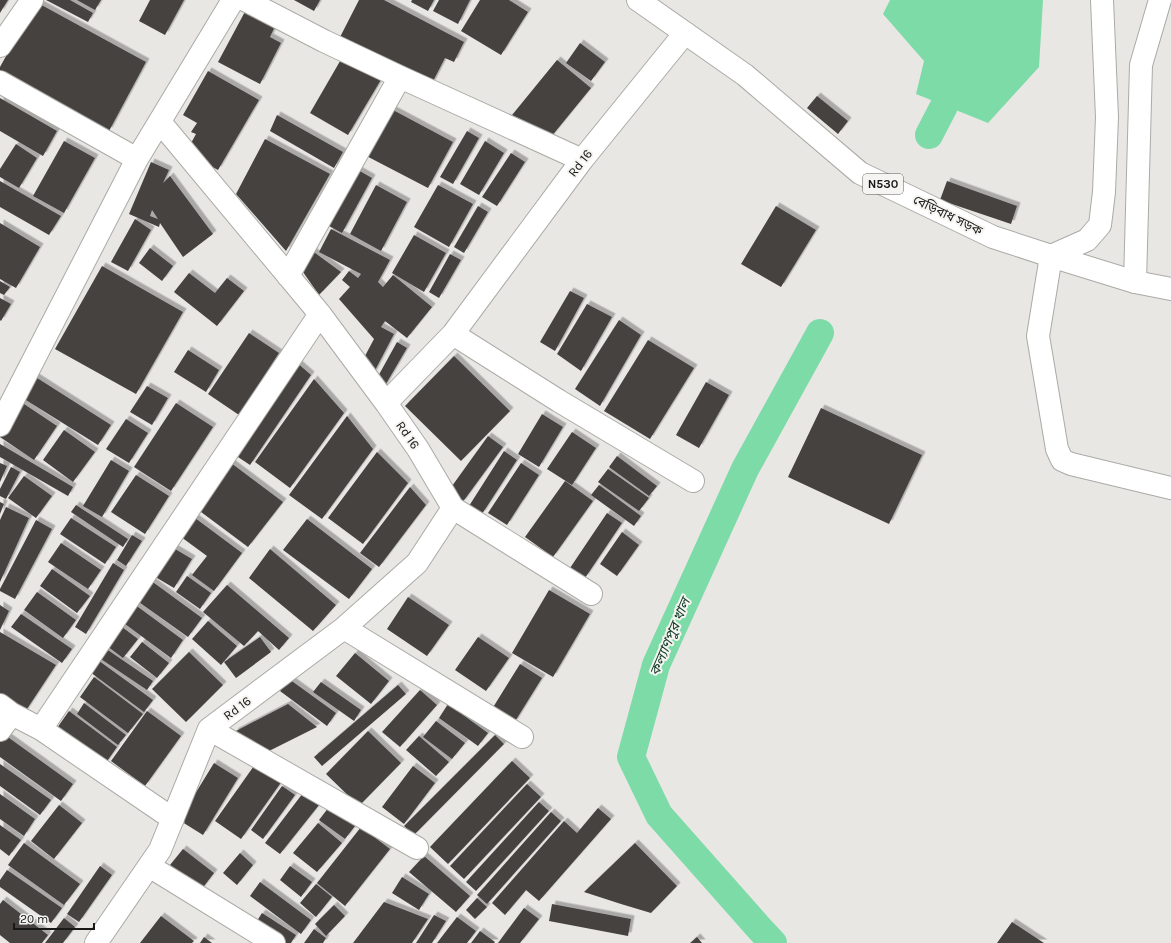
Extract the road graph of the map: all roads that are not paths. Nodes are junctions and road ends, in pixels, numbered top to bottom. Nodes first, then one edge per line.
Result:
1 (32, 0) edge
2 (233, 0) edge
3 (245, 0) edge
4 (638, 0) edge
5 (1102, 0) edge
6 (1160, 0) edge
7 (685, 33) junction
8 (0, 46) edge
9 (400, 78) junction
10 (0, 82) edge
11 (160, 122) junction
12 (137, 159) junction
13 (582, 160) junction
14 (1051, 256) junction
15 (288, 276) junction
16 (1135, 282) junction
17 (1171, 289) edge
18 (320, 314) junction
19 (453, 334) junction
20 (386, 403) junction
21 (0, 425) edge
22 (693, 481) dead end
23 (1171, 488) edge
24 (453, 508) junction
25 (591, 594) dead end
26 (344, 628) junction
27 (4, 716) edge
28 (41, 729) junction
29 (209, 729) junction
30 (522, 737) dead end
31 (173, 819) junction
32 (416, 848) dead end
33 (150, 866) junction
34 (96, 943) edge
35 (274, 943) edge

1 - 8 main road
2 - 11 main road
3 - 9 main road
4 - 7 main road, বেড়িবাধ সড়ক / N530
5 - 14 main road
6 - 16 main road
7 - 13 main road, Rd 16
7 - 14 main road, বেড়িবাধ সড়ক / N530
9 - 13 main road
9 - 15 main road
10 - 12 main road
11 - 12 main road
11 - 15 main road
12 - 21 main road
13 - 19 main road, Rd 16
14 - 16 main road, বেড়িবাধ সড়ক / N530
14 - 23 main road
15 - 18 main road
16 - 17 main road, বেড়িবাধ সড়ক / N530
18 - 20 main road
18 - 28 main road
19 - 20 main road, Rd 16
19 - 22 main road
20 - 24 main road, Rd 16
24 - 25 main road
24 - 26 main road, Rd 16
26 - 29 main road, Rd 16
26 - 30 main road
27 - 28 main road
28 - 31 main road
29 - 31 main road
29 - 32 main road
31 - 33 main road
33 - 34 main road
33 - 35 main road

